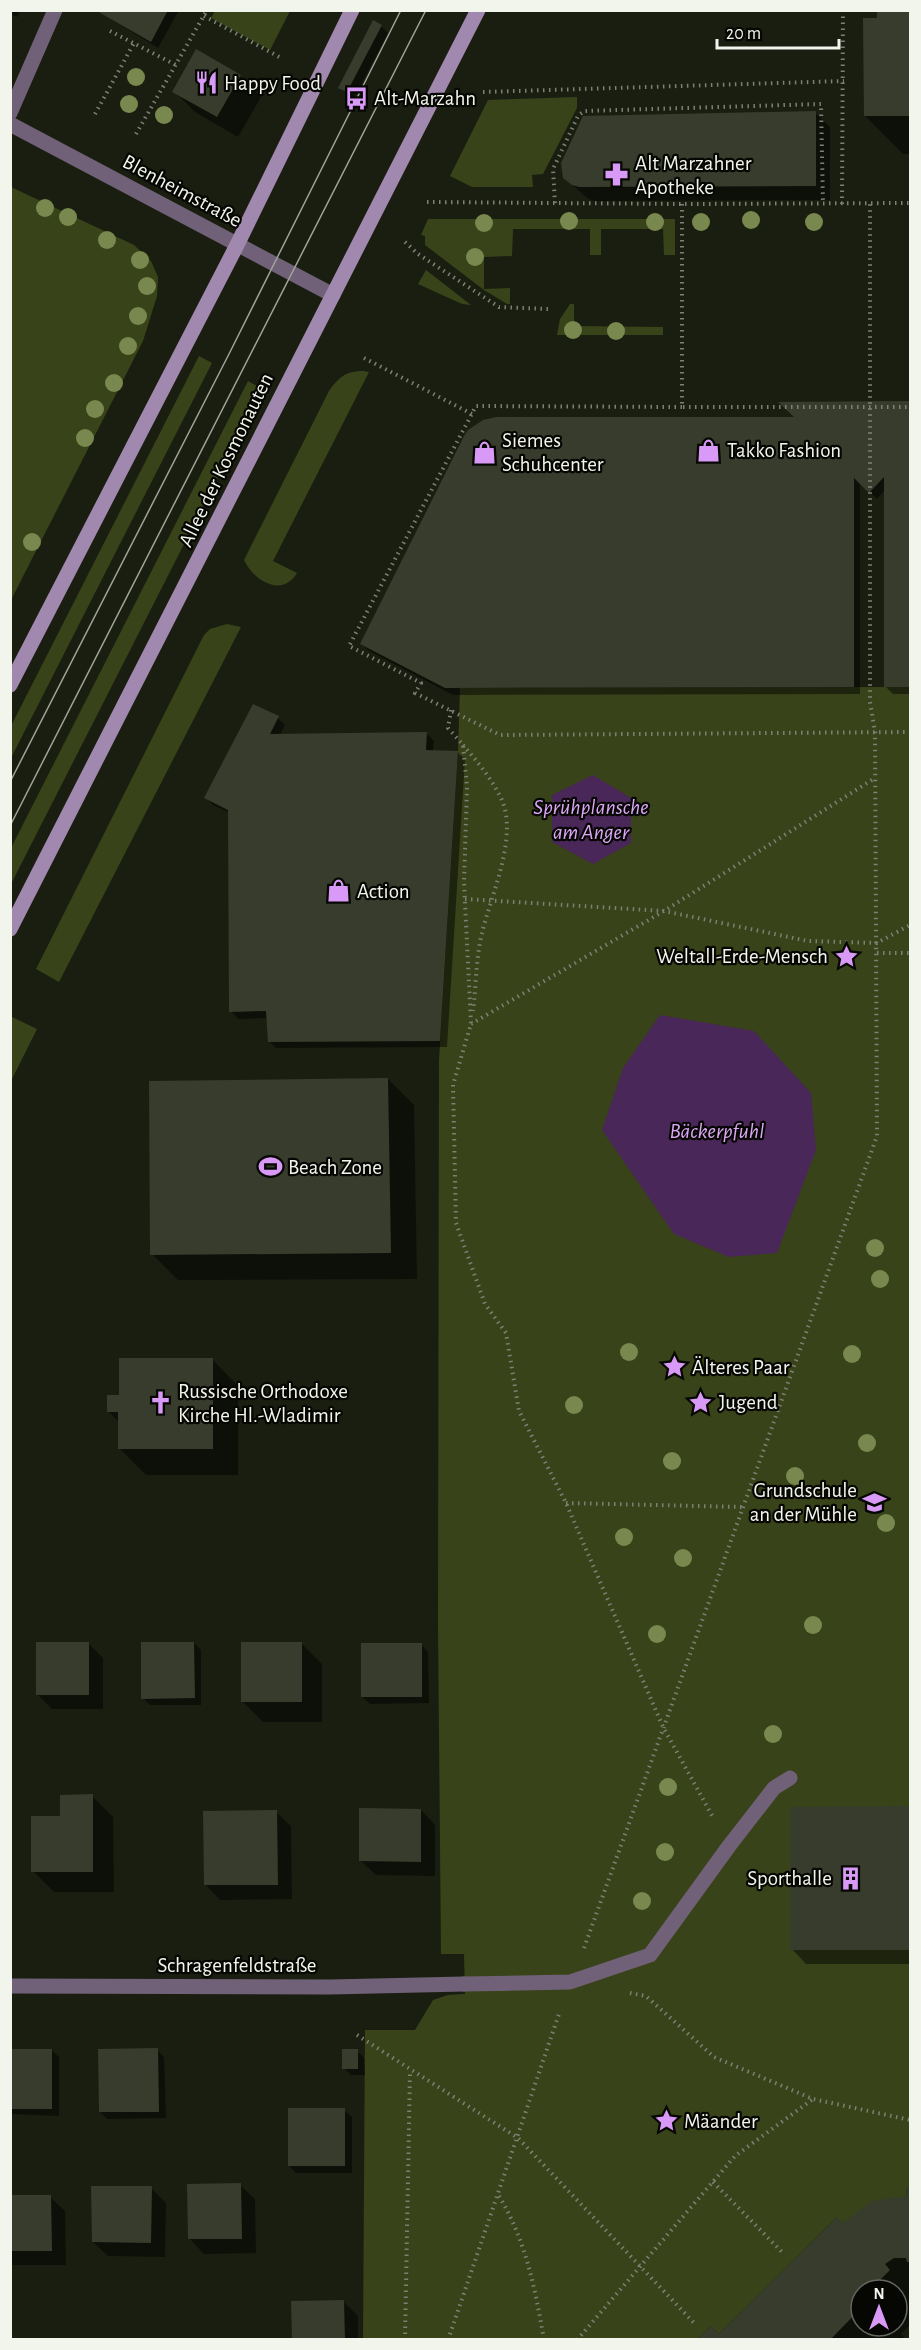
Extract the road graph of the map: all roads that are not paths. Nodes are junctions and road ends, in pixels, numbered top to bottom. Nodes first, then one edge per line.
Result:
1 (55, 10) edge
2 (352, 10) edge
3 (478, 10) edge
4 (10, 113) edge
5 (10, 124) edge
6 (237, 245) junction
7 (333, 295) junction
8 (10, 685) edge
9 (10, 928) edge
10 (790, 1778) dead end
11 (10, 1986) edge

1 - 4 street
2 - 6 main road
3 - 7 main road, Allee der Kosmonauten
5 - 6 street, Blenheimstraße
6 - 7 street, Blenheimstraße
6 - 8 main road
7 - 9 main road, Allee der Kosmonauten
10 - 11 street, Schragenfeldstraße

